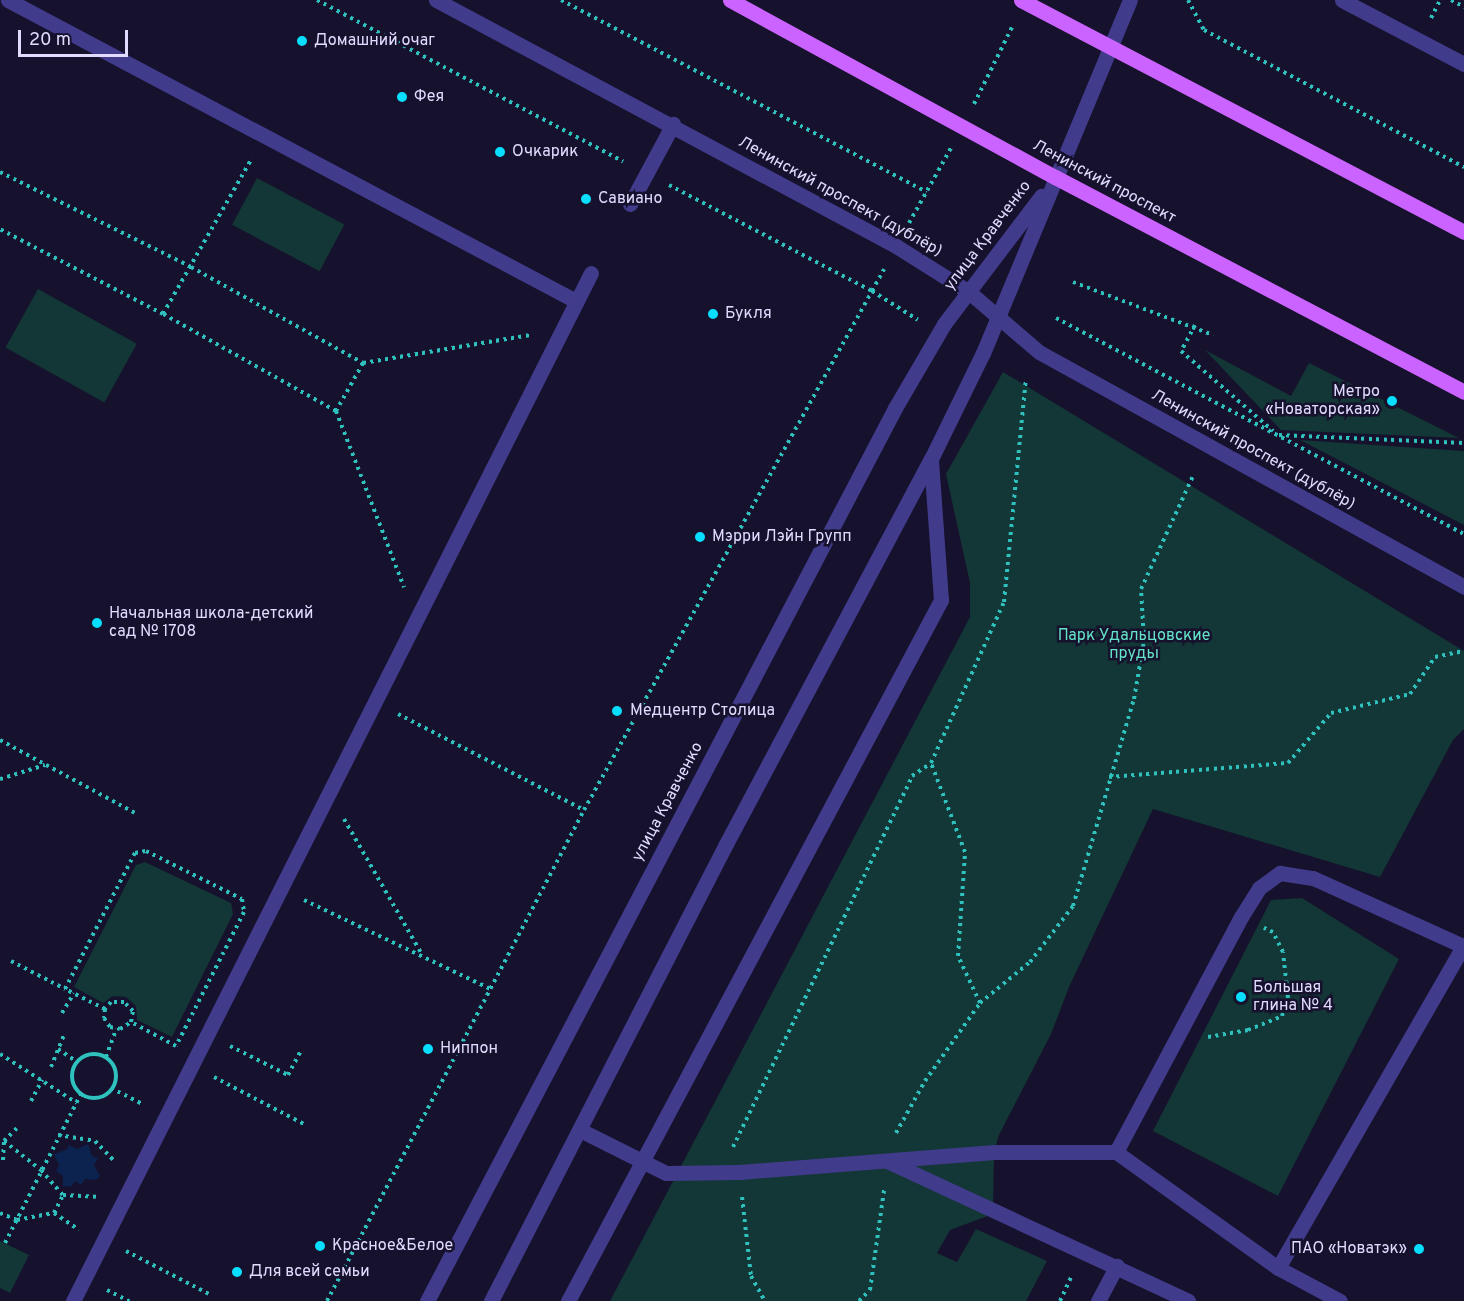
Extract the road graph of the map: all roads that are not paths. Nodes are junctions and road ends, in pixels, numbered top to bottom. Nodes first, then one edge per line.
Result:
1 (8, 0) edge
2 (436, 0) edge
3 (730, 0) edge
4 (1021, 0) edge
5 (1130, 0) edge
6 (1342, 0) edge
7 (1108, 45) junction
8 (1464, 64) edge
9 (673, 124) junction
10 (1055, 177) junction
11 (630, 204) dead end
12 (1464, 232) edge
13 (591, 273) dead end
14 (969, 292) junction
15 (576, 302) junction
16 (997, 315) junction
17 (1464, 392) edge
18 (931, 459) junction
19 (1464, 587) edge
20 (1464, 945) edge
21 (580, 1130) junction
22 (1116, 1152) junction
23 (640, 1161) junction
24 (887, 1161) junction
25 (1117, 1266) junction
26 (1278, 1268) junction
27 (73, 1301) edge
28 (427, 1301) edge
29 (491, 1301) edge
30 (568, 1301) edge
31 (1098, 1301) edge
32 (1188, 1301) edge
33 (1340, 1301) edge

1 - 15 street
2 - 9 street, Ленинский проспект (дублёр)
3 - 10 main road, Ленинский проспект
4 - 7 main road
5 - 7 street
6 - 8 street
7 - 10 street
7 - 12 main road
9 - 11 street
9 - 14 street, Ленинский проспект (дублёр)
10 - 14 street, улица Кравченко
10 - 16 street, улица Кравченко
10 - 17 main road, Ленинский проспект
13 - 15 street
14 - 16 street, Ленинский проспект (дублёр)
14 - 28 street, улица Кравченко
15 - 27 street
16 - 18 street, улица Кравченко
16 - 19 street, Ленинский проспект (дублёр)
18 - 21 street, улица Кравченко
18 - 23 street
20 - 22 street
20 - 26 street
21 - 23 street
21 - 29 street, улица Кравченко
22 - 24 street
22 - 26 street
23 - 24 street
23 - 30 street
24 - 25 street
25 - 31 street
25 - 32 street
26 - 33 street

